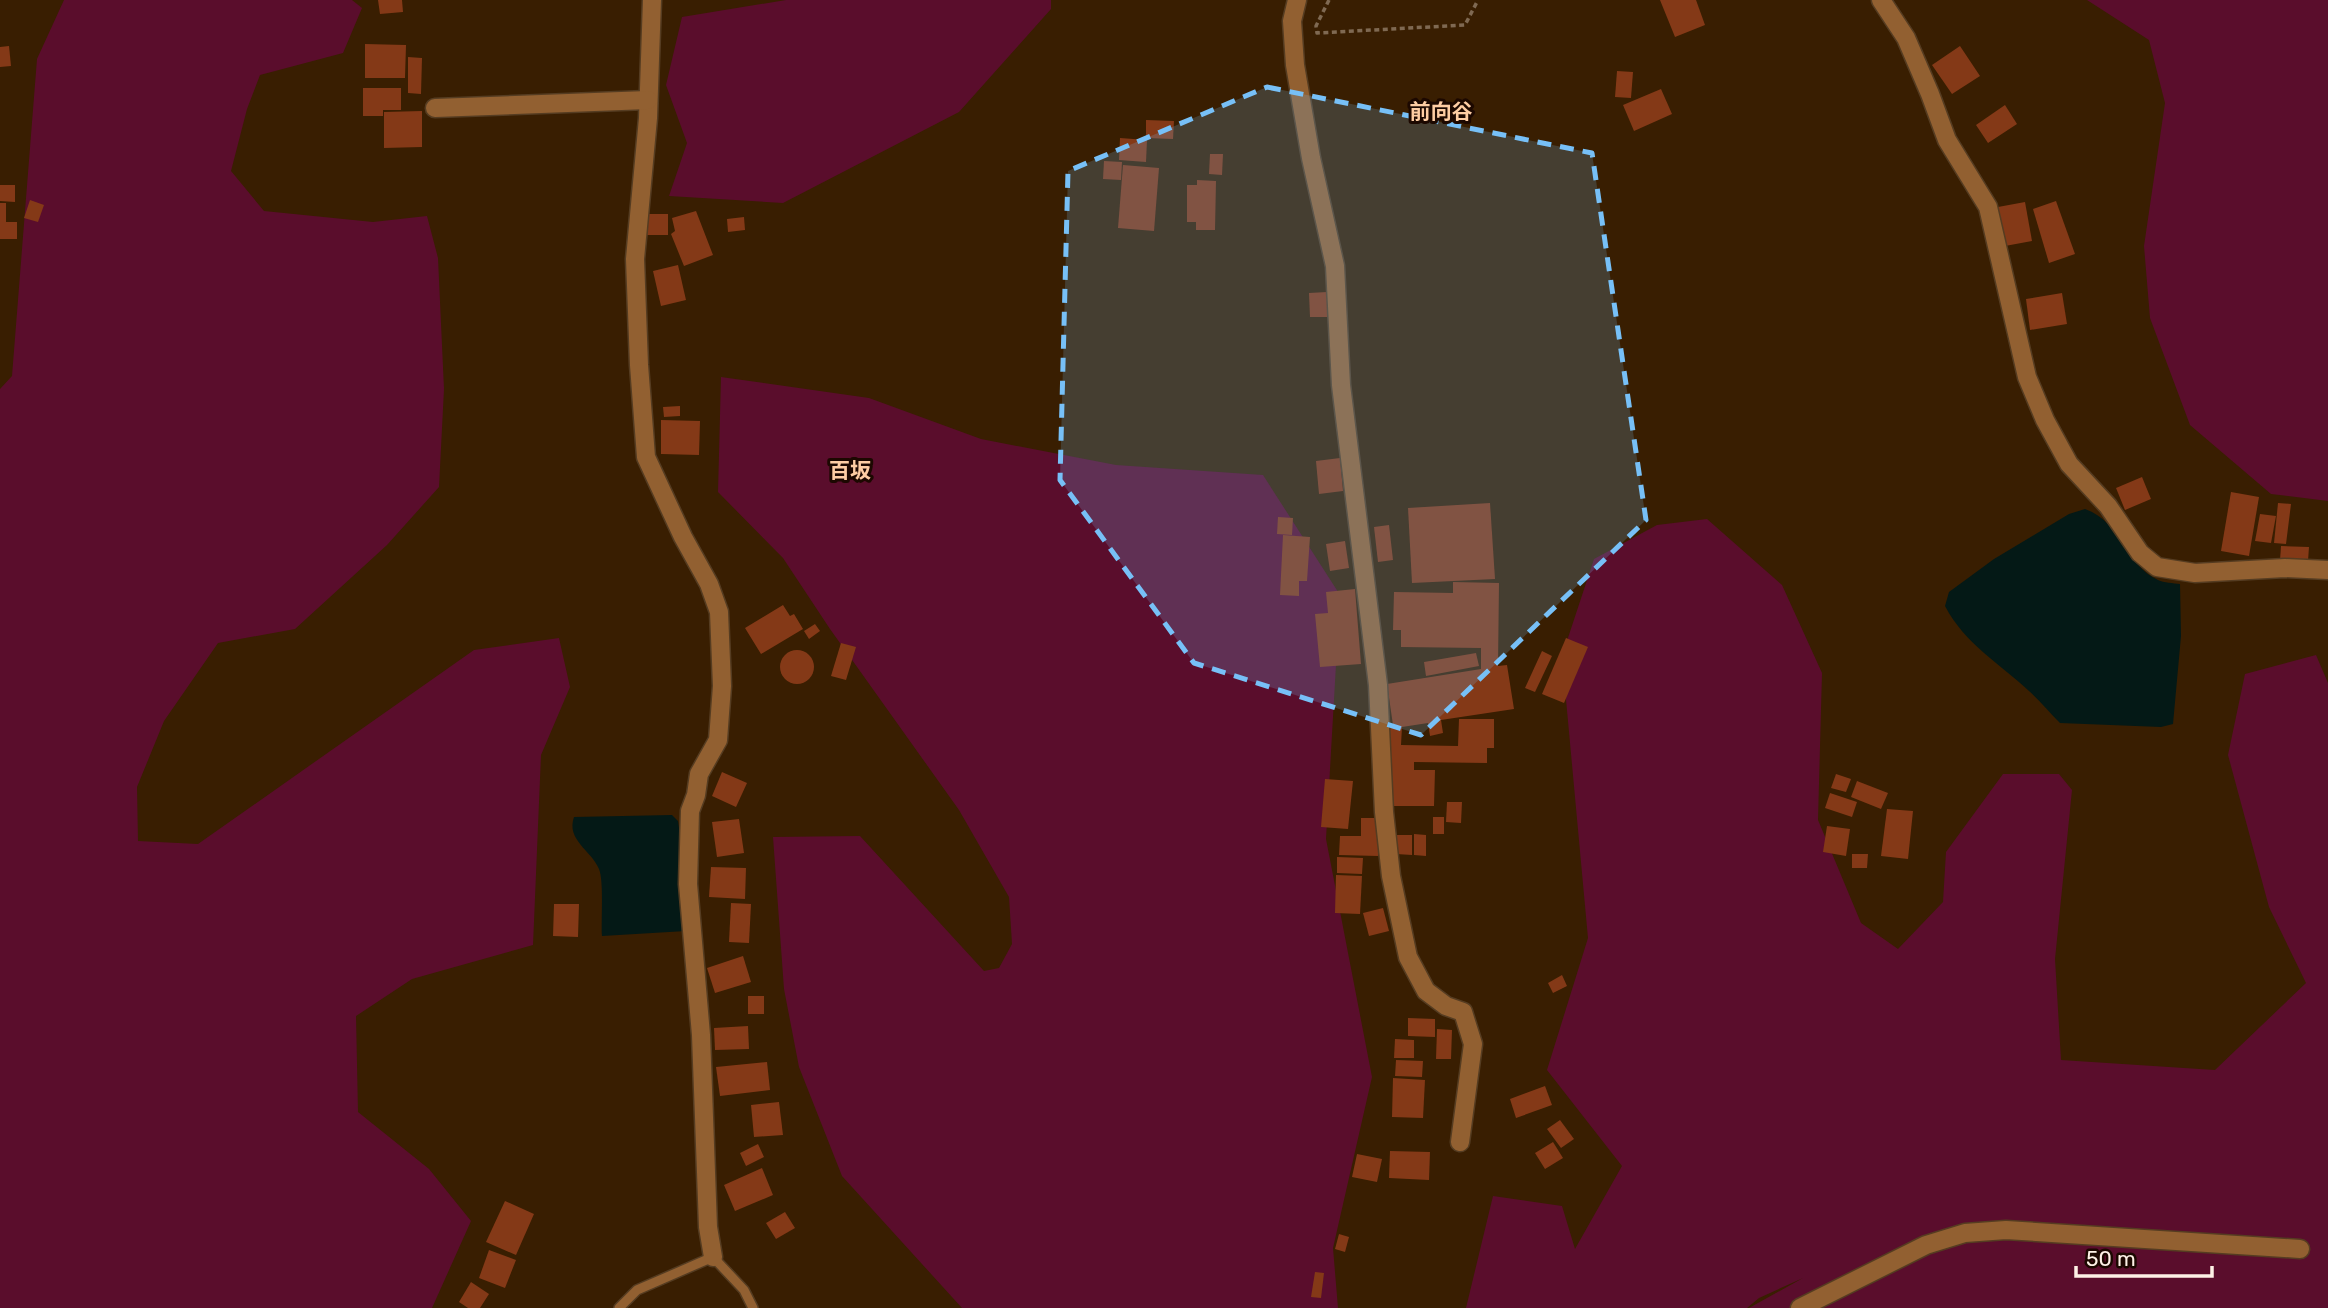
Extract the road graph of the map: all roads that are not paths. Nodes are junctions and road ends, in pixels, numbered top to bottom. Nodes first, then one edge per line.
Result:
1 (652, 0) edge
2 (1297, 0) edge
3 (1881, 0) edge
4 (648, 100) junction
5 (435, 108) dead end
6 (2328, 570) edge
7 (1460, 1142) dead end
8 (2300, 1249) dead end
9 (713, 1257) junction
10 (619, 1308) edge
11 (753, 1308) edge
12 (1800, 1308) edge

1 - 4 street
2 - 7 street
3 - 6 street
4 - 5 street
4 - 9 street
8 - 12 street
9 - 10 lane
9 - 11 lane

